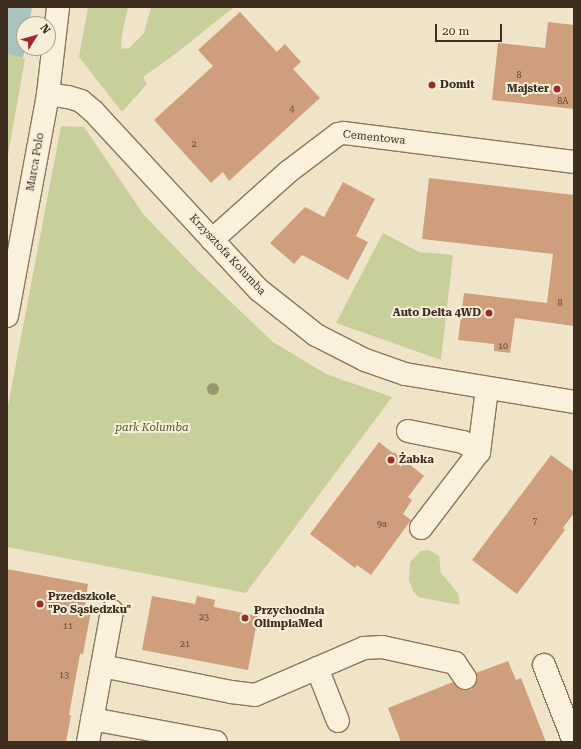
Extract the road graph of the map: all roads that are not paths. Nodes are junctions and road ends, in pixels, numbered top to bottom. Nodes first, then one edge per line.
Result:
1 (58, 7) edge
2 (48, 94) junction
3 (574, 162) edge
4 (212, 240) junction
5 (7, 316) edge
6 (488, 389) junction
7 (574, 402) edge
8 (408, 431) dead end
9 (479, 452) junction
10 (421, 528) dead end
11 (112, 611) dead end
12 (544, 665) dead end
13 (102, 666) junction
14 (318, 668) junction
15 (465, 678) dead end
16 (92, 719) junction
17 (338, 721) dead end
18 (88, 742) edge
19 (216, 742) edge
20 (574, 742) edge

1 - 2 street, Marca Polo
2 - 4 street, Krzysztofa Kolumba
2 - 5 street, Marca Polo
3 - 4 street, Cementowa
4 - 6 street, Krzysztofa Kolumba
6 - 7 street, Krzysztofa Kolumba
6 - 9 street
8 - 9 street
9 - 10 street
11 - 13 street
12 - 20 street
13 - 14 street
13 - 16 street
14 - 15 street
14 - 17 street
16 - 18 street
16 - 19 street

